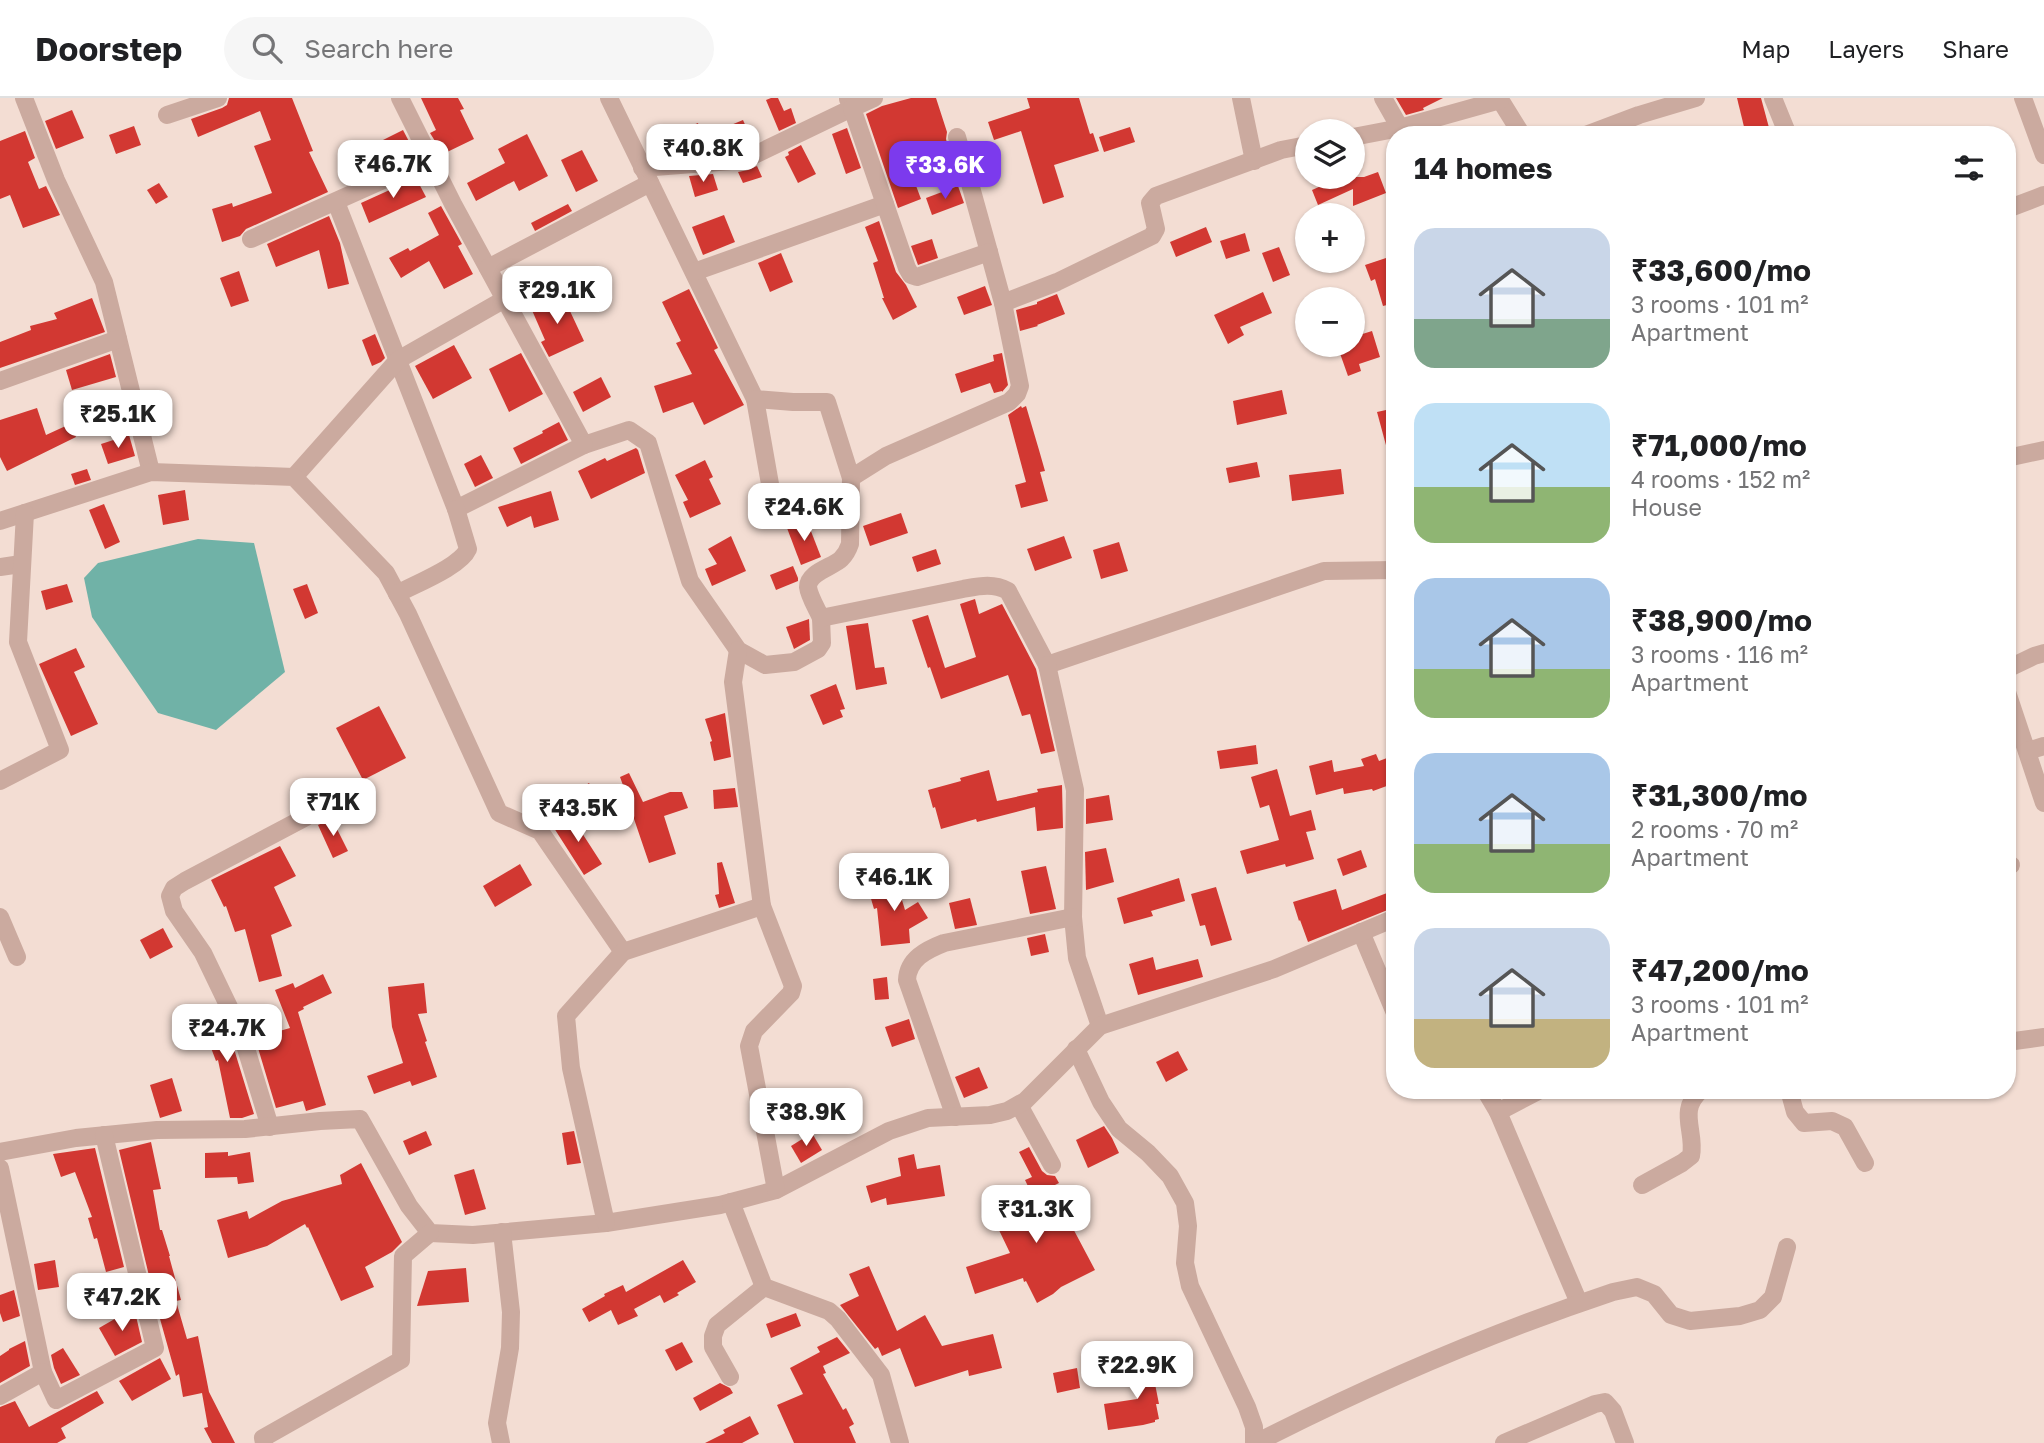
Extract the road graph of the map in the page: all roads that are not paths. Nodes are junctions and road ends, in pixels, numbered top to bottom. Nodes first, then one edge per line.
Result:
1 (24, 98) edge
2 (218, 98) edge
3 (400, 98) edge
4 (609, 98) edge
5 (874, 98) edge
6 (1241, 98) edge
7 (1383, 98) edge
8 (1696, 98) edge
9 (1773, 98) edge
10 (2024, 98) edge
11 (1499, 99) edge
12 (850, 103) edge
13 (1637, 106) edge
14 (167, 115) dead end
15 (1399, 126) edge
16 (1407, 126) edge
17 (1516, 126) edge
18 (1602, 126) edge
19 (1784, 126) edge
20 (1386, 130) edge
21 (1365, 134) edge
22 (957, 137) dead end
23 (1295, 147) edge
24 (2044, 155) edge
25 (430, 159) junction
26 (1254, 161) junction
27 (646, 176) junction
28 (2044, 195) edge
29 (336, 202) junction
30 (885, 204) junction
31 (2016, 206) edge
32 (251, 239) dead end
33 (989, 252) junction
34 (488, 268) junction
35 (694, 272) junction
36 (505, 299) junction
37 (1003, 303) junction
38 (118, 339) junction
39 (398, 360) junction
40 (0, 381) edge
41 (755, 399) junction
42 (584, 445) junction
43 (2044, 450) edge
44 (2016, 456) edge
45 (151, 472) junction
46 (294, 477) junction
47 (851, 478) junction
48 (770, 484) dead end
49 (456, 509) junction
50 (25, 513) junction
51 (0, 521) edge
52 (21, 564) junction
53 (0, 567) edge
54 (1386, 570) edge
55 (397, 594) junction
56 (821, 618) junction
57 (738, 650) junction
58 (2044, 653) edge
59 (1047, 665) junction
60 (2016, 665) edge
61 (2016, 709) edge
62 (2035, 748) edge
63 (0, 781) edge
64 (2044, 803) edge
65 (306, 817) dead end
66 (761, 906) junction
67 (0, 917) edge
68 (1073, 917) junction
69 (1386, 922) edge
70 (1361, 932) junction
71 (623, 952) junction
72 (17, 957) dead end
73 (1386, 992) edge
74 (1100, 1026) junction
75 (2044, 1037) edge
76 (2016, 1041) edge
77 (1076, 1049) junction
78 (1490, 1099) edge
79 (1523, 1099) edge
80 (1694, 1099) edge
81 (1791, 1099) edge
82 (1019, 1105) junction
83 (1498, 1112) junction
84 (955, 1117) junction
85 (270, 1127) junction
86 (104, 1135) junction
87 (0, 1152) edge
88 (1865, 1163) dead end
89 (1052, 1165) dead end
90 (0, 1168) edge
91 (1642, 1185) dead end
92 (776, 1190) junction
93 (730, 1202) junction
94 (606, 1223) junction
95 (502, 1232) junction
96 (430, 1233) junction
97 (1787, 1247) dead end
98 (764, 1287) junction
99 (1579, 1303) junction
100 (43, 1372) junction
101 (730, 1377) dead end
102 (0, 1396) edge
103 (264, 1443) edge
104 (501, 1443) edge
105 (900, 1443) edge
106 (1255, 1443) edge
107 (1504, 1443) edge
108 (1625, 1443) edge

1 - 38 street
2 - 14 street
3 - 25 street
4 - 27 street
5 - 12 street
6 - 26 street
7 - 15 street
8 - 13 street
9 - 19 street
10 - 24 street
11 - 16 street
11 - 17 street
12 - 27 street
12 - 30 street
13 - 18 street
20 - 21 street
22 - 33 street
23 - 26 street
25 - 29 street
25 - 34 street
26 - 37 street
27 - 34 street
27 - 35 street
28 - 31 street
29 - 32 street
29 - 39 street
30 - 33 street
30 - 35 street
33 - 37 street
34 - 36 street
35 - 41 street
36 - 39 street
36 - 42 street
37 - 47 street
38 - 40 street
38 - 45 street
39 - 46 street
39 - 49 street
41 - 47 street
41 - 48 street
42 - 49 street
42 - 57 street
43 - 44 street
45 - 46 street
45 - 50 street
46 - 55 street
47 - 56 street
49 - 55 street
50 - 51 street
50 - 52 street
52 - 53 street
52 - 63 street
54 - 59 street
55 - 71 street
56 - 57 street
56 - 59 street
57 - 66 street
58 - 60 street
59 - 68 street
61 - 62 street
62 - 64 street
65 - 85 street
66 - 71 street
66 - 92 street
67 - 72 street
68 - 74 street
68 - 84 street
69 - 70 street
70 - 73 street
70 - 74 street
71 - 94 street
74 - 77 street
75 - 76 street
77 - 82 street
77 - 106 street
78 - 83 street
79 - 83 street
80 - 91 street
81 - 88 street
82 - 84 street
82 - 89 street
83 - 99 street
84 - 92 street
85 - 86 street
85 - 96 street
86 - 87 street
86 - 100 street
90 - 100 street
92 - 93 street
93 - 94 street
93 - 98 street
94 - 95 street
95 - 96 street
95 - 104 street
96 - 103 street
97 - 99 street
98 - 101 street
98 - 105 street
99 - 106 street
100 - 102 street
107 - 108 street

